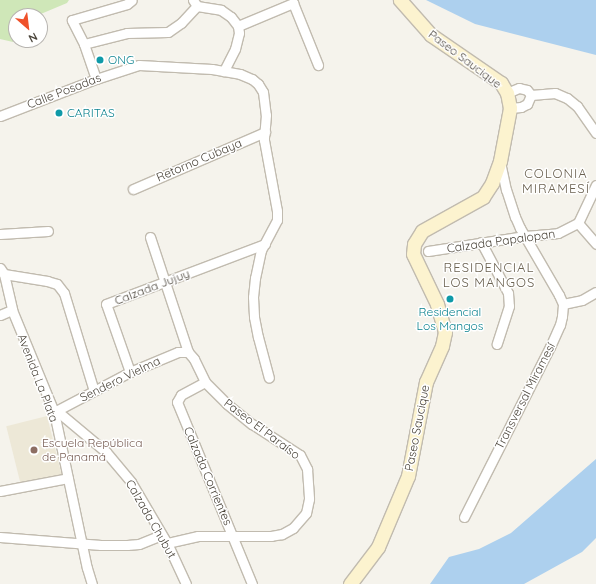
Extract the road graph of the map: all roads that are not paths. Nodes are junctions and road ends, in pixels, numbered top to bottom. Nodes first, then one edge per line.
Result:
1 (132, 0) edge
2 (400, 0) edge
3 (195, 3) edge
4 (238, 26) junction
5 (84, 44) junction
6 (318, 65) dead end
7 (224, 71) junction
8 (96, 79) junction
9 (507, 92) junction
10 (531, 96) junction
11 (510, 108) junction
12 (0, 116) edge
13 (265, 132) junction
14 (596, 133) edge
15 (500, 161) junction
16 (596, 185) edge
17 (133, 189) dead end
18 (578, 223) junction
19 (48, 230) dead end
20 (0, 234) edge
21 (525, 236) junction
22 (150, 237) dead end
23 (481, 242) junction
24 (265, 244) junction
25 (596, 244) edge
26 (428, 251) dead end
27 (2, 271) edge
28 (164, 282) junction
29 (596, 292) edge
30 (562, 304) junction
31 (12, 310) junction
32 (0, 315) edge
33 (497, 344) dead end
34 (188, 352) junction
35 (130, 372) junction
36 (269, 378) dead end
37 (205, 382) junction
38 (94, 390) junction
39 (55, 411) junction
40 (68, 478) junction
41 (0, 491) edge
42 (464, 517) dead end
43 (161, 535) junction
44 (233, 535) junction
45 (0, 536) edge
46 (82, 543) junction
47 (167, 543) junction
48 (93, 584) edge
49 (186, 584) edge
50 (252, 584) edge
51 (350, 584) edge

1 - 5 street
2 - 9 street, Paseo Saucique
3 - 4 street
3 - 5 street
4 - 6 street
4 - 7 street
5 - 8 street
7 - 8 street, Calle Posadas
7 - 13 street, Calle Posadas
8 - 12 street, Calle Posadas
9 - 10 street
9 - 11 street, Paseo Saucique
10 - 11 street
10 - 14 street
11 - 15 street, Paseo Saucique
13 - 17 street, Retorno Cubaya
13 - 24 street, Calle Posadas
15 - 21 street
15 - 51 street, Paseo Saucique
16 - 18 street
18 - 21 street, Calzada Papalopan
18 - 25 street
19 - 20 street
21 - 23 street, Calzada Papalopan
21 - 30 street
22 - 28 street, Paseo El Paraíso
23 - 26 street, Calzada Papalopan
23 - 33 street
24 - 28 street, Calzada Jujuy
24 - 36 street, Calle Posadas
27 - 31 street, Avenida La Plata
27 - 38 street
28 - 34 street, Paseo El Paraíso
28 - 35 street, Calzada Jujuy
29 - 30 street
30 - 42 street, Transversal Miramesí
31 - 32 street
31 - 39 street, Avenida La Plata
34 - 35 street, Sendero Vielma
34 - 37 street, Paseo El Paraíso
35 - 38 street, Sendero Vielma
37 - 44 street, Calzada Corrientes
37 - 44 street, Paseo El Paraíso
38 - 39 street, Sendero Vielma
39 - 40 street, Avenida La Plata
39 - 43 street, Calzada Chubut
40 - 41 street
40 - 46 street, Avenida La Plata
43 - 46 street
43 - 47 street, Calzada Chubut
44 - 47 street, Paseo El Paraíso
44 - 50 street, Calzada Corrientes
45 - 46 street
46 - 48 street, Avenida La Plata
47 - 49 street, Calzada Chubut

